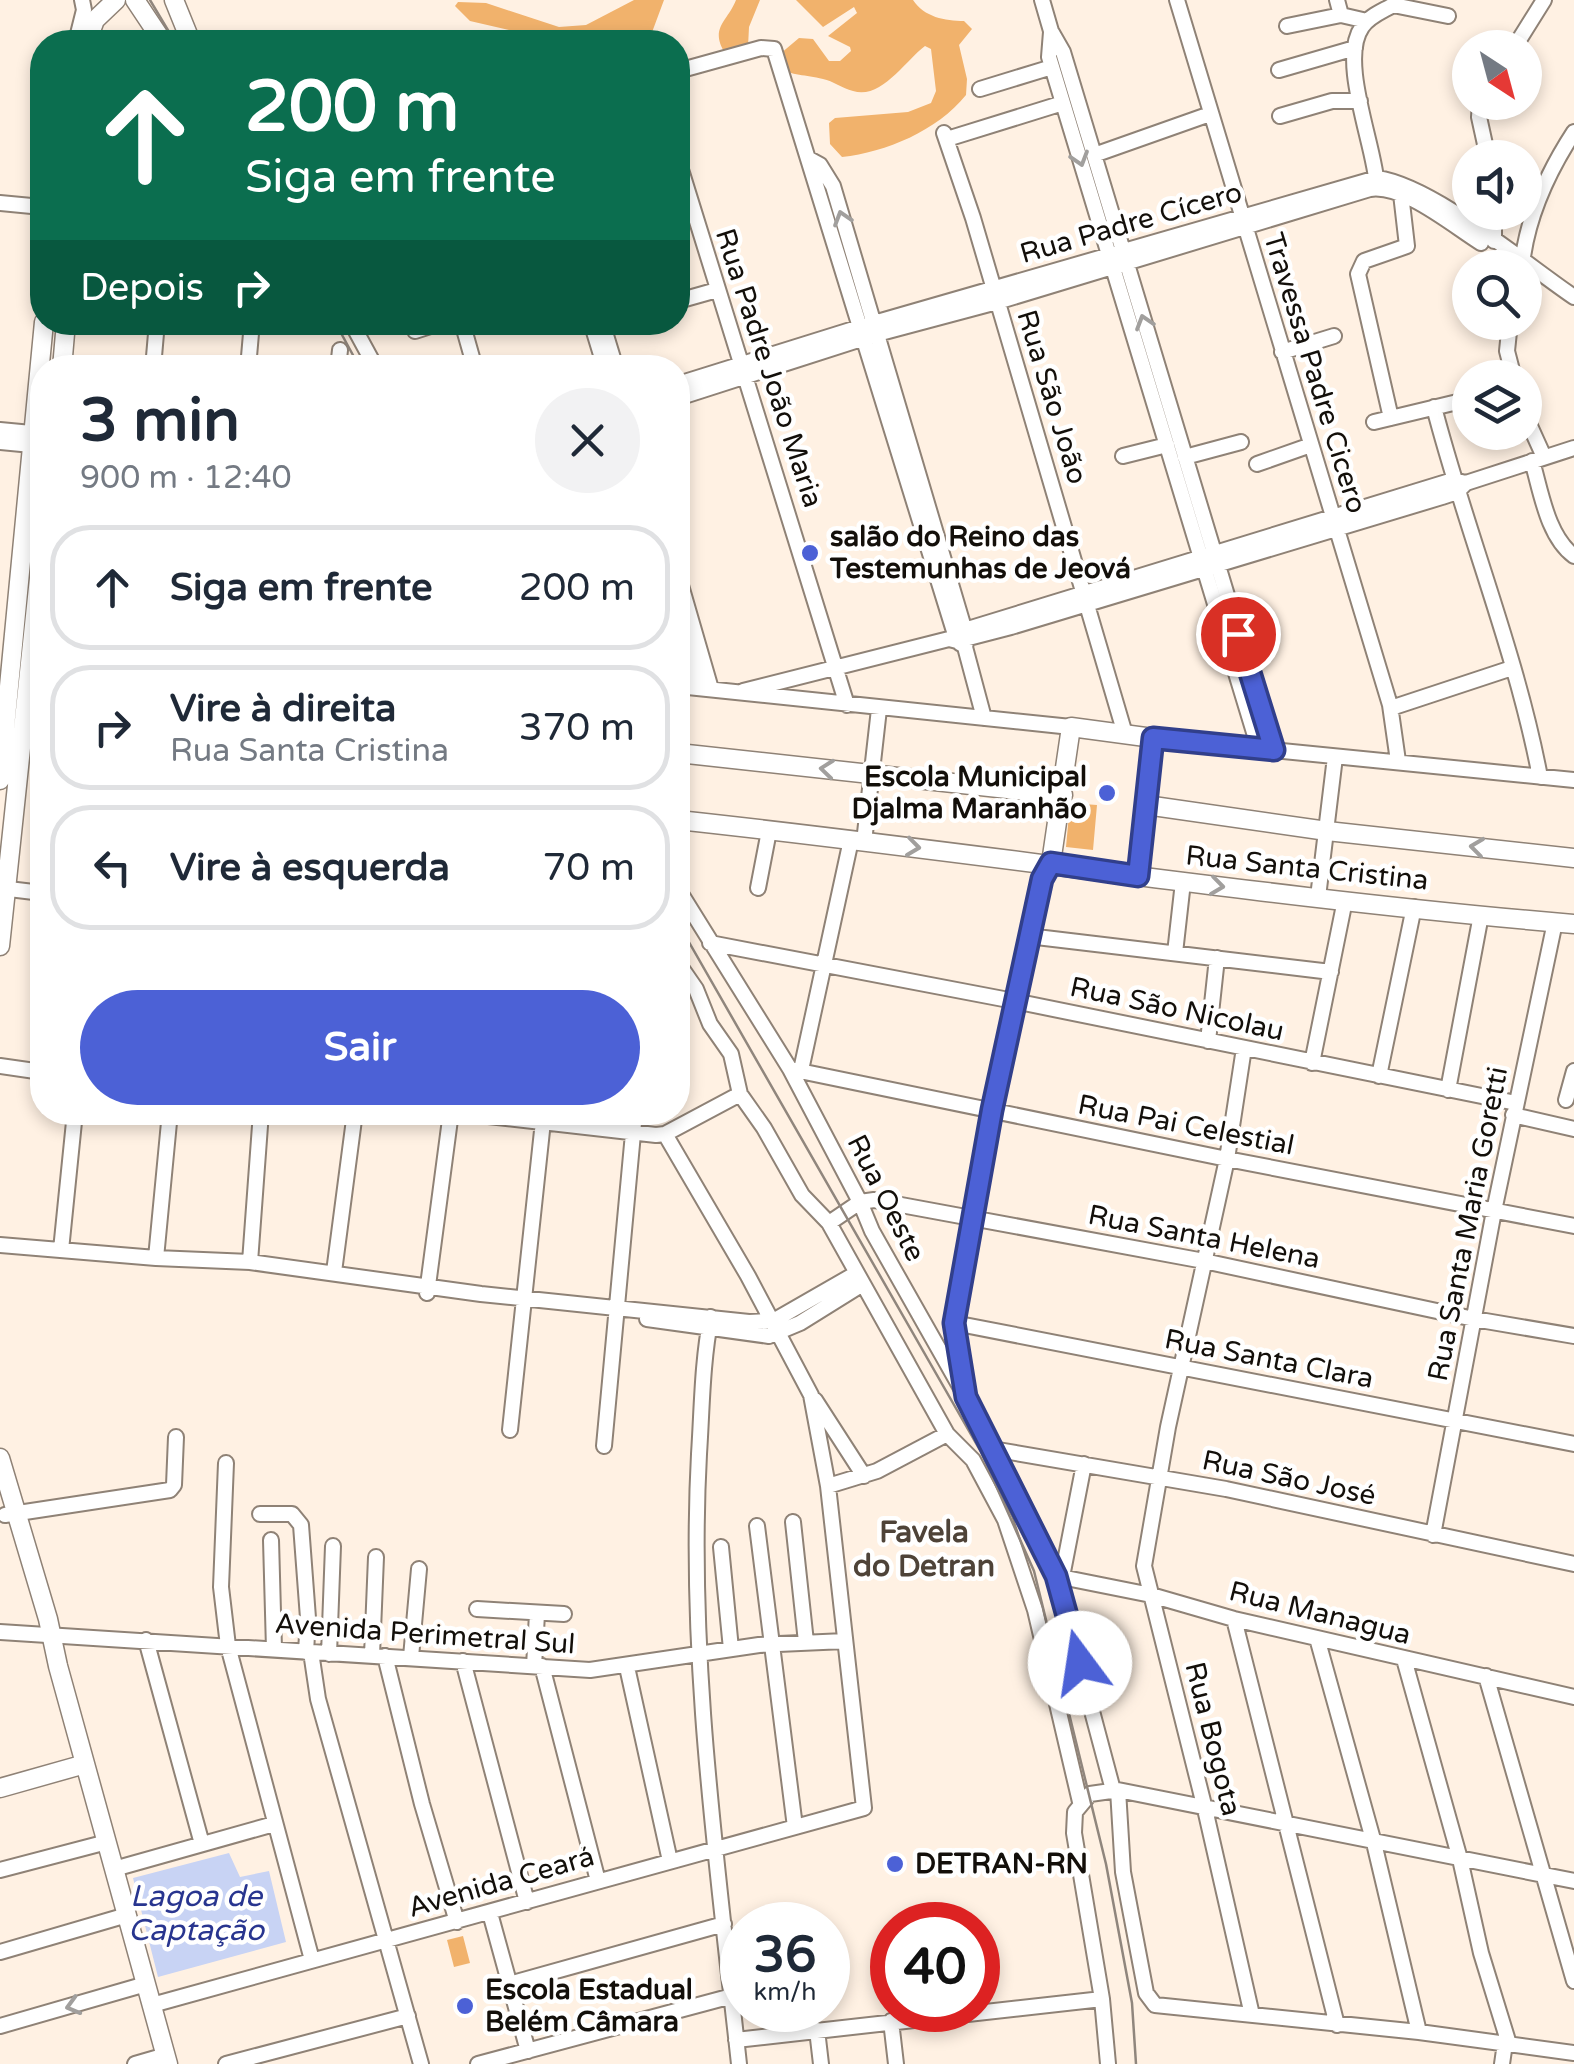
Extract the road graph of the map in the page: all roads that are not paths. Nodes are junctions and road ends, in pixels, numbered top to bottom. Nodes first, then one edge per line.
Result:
1 (82, 0) edge
2 (116, 0) edge
3 (135, 0) edge
4 (174, 0) edge
5 (1042, 0) edge
6 (1178, 0) edge
7 (1544, 0) edge
8 (1395, 2) edge
9 (1339, 7) edge
10 (1448, 16) dead end
11 (1367, 21) junction
12 (1286, 26) dead end
13 (79, 30) edge
14 (91, 30) edge
15 (154, 30) edge
16 (186, 30) edge
17 (1525, 30) edge
18 (1051, 32) junction
19 (1354, 48) junction
20 (1052, 67) junction
21 (690, 69) edge
22 (1279, 70) dead end
23 (980, 89) dead end
24 (1066, 95) junction
25 (1360, 101) junction
26 (1210, 114) junction
27 (1280, 116) dead end
28 (1574, 132) edge
29 (1094, 155) junction
30 (1567, 156) edge
31 (1377, 183) junction
32 (1401, 194) junction
33 (690, 200) edge
34 (0, 203) edge
35 (30, 206) edge
36 (1243, 222) junction
37 (1494, 230) edge
38 (1494, 241) junction
39 (1494, 250) edge
40 (1504, 250) edge
41 (1524, 250) edge
42 (1118, 258) junction
43 (1542, 279) edge
44 (1542, 283) edge
45 (717, 290) junction
46 (995, 296) junction
47 (1574, 297) edge
48 (690, 298) edge
49 (1574, 308) edge
50 (869, 330) junction
51 (1334, 336) dead end
52 (340, 350) dead end
53 (1282, 352) junction
54 (339, 355) edge
55 (743, 371) junction
56 (690, 382) edge
57 (690, 393) edge
58 (1452, 402) edge
59 (1434, 407) junction
60 (1166, 418) junction
61 (1391, 418) junction
62 (1374, 422) dead end
63 (0, 430) edge
64 (30, 437) edge
65 (30, 440) edge
66 (0, 442) edge
67 (1241, 442) dead end
68 (1311, 445) junction
69 (1167, 446) junction
70 (1574, 448) edge
71 (1535, 450) edge
72 (1123, 456) dead end
73 (1185, 457) junction
74 (1538, 459) junction
75 (1257, 464) dead end
76 (30, 479) edge
77 (1459, 485) junction
78 (1335, 523) junction
79 (1574, 556) edge
80 (1209, 561) junction
81 (1086, 598) junction
82 (8, 606) edge
83 (690, 625) edge
84 (30, 633) edge
85 (959, 638) junction
86 (690, 648) edge
87 (838, 668) junction
88 (1512, 668) junction
89 (690, 687) edge
90 (705, 688) junction
91 (743, 691) junction
92 (848, 705) junction
93 (1391, 708) junction
94 (19, 709) edge
95 (879, 709) junction
96 (984, 718) junction
97 (1071, 727) junction
98 (1126, 734) junction
99 (1153, 738) junction
100 (1266, 750) junction
101 (690, 754) edge
102 (1335, 757) junction
103 (1398, 761) junction
104 (872, 774) junction
105 (1540, 777) junction
106 (0, 780) edge
107 (1574, 780) edge
108 (1063, 796) junction
109 (1146, 805) junction
110 (690, 821) edge
111 (769, 830) junction
112 (1327, 831) junction
113 (857, 841) junction
114 (1574, 858) edge
115 (1051, 863) junction
116 (1138, 876) junction
117 (1183, 882) junction
118 (758, 888) dead end
119 (3, 889) edge
120 (30, 892) edge
121 (1318, 897) junction
122 (1345, 900) junction
123 (1414, 907) junction
124 (690, 910) edge
125 (1481, 915) junction
126 (1564, 923) edge
127 (1028, 936) junction
128 (710, 944) junction
129 (0, 946) edge
130 (1175, 953) junction
131 (1217, 958) junction
132 (823, 965) junction
133 (1331, 972) junction
134 (690, 980) edge
135 (1014, 1001) junction
136 (1208, 1041) junction
137 (1244, 1048) junction
138 (1312, 1063) junction
139 (0, 1066) edge
140 (795, 1069) junction
141 (30, 1070) edge
142 (1574, 1072) edge
143 (1379, 1076) junction
144 (1448, 1090) junction
145 (740, 1094) junction
146 (1566, 1100) dead end
147 (1514, 1109) junction
148 (992, 1110) junction
149 (690, 1121) edge
150 (73, 1125) edge
151 (169, 1125) edge
152 (261, 1125) edge
153 (353, 1125) edge
154 (449, 1125) edge
155 (543, 1125) edge
156 (586, 1125) edge
157 (634, 1125) edge
158 (682, 1125) edge
159 (1574, 1129) edge
160 (633, 1133) junction
161 (665, 1134) junction
162 (1226, 1159) junction
163 (860, 1202) junction
164 (1494, 1210) junction
165 (973, 1218) junction
166 (829, 1223) junction
167 (1574, 1226) edge
168 (0, 1244) edge
169 (62, 1250) junction
170 (156, 1258) junction
171 (1204, 1261) junction
172 (250, 1262) junction
173 (334, 1272) junction
174 (858, 1280) junction
175 (424, 1288) junction
176 (526, 1301) junction
177 (618, 1311) junction
178 (1474, 1319) junction
179 (710, 1323) junction
180 (777, 1327) junction
181 (954, 1331) junction
182 (1574, 1336) edge
183 (934, 1342) junction
184 (1180, 1368) junction
185 (812, 1395) junction
186 (966, 1397) junction
187 (1456, 1421) junction
188 (510, 1430) dead end
189 (947, 1434) junction
190 (176, 1437) dead end
191 (1574, 1444) edge
192 (604, 1446) dead end
193 (992, 1449) junction
194 (0, 1458) edge
195 (226, 1463) dead end
196 (1084, 1464) junction
197 (864, 1476) junction
198 (1160, 1476) junction
199 (828, 1486) junction
200 (7, 1509) edge
201 (260, 1514) dead end
202 (793, 1522) dead end
203 (757, 1526) dead end
204 (1433, 1534) junction
205 (271, 1540) dead end
206 (333, 1546) dead end
207 (720, 1547) dead end
208 (376, 1557) dead end
209 (1574, 1564) edge
210 (419, 1569) dead end
211 (1059, 1577) junction
212 (1151, 1596) junction
213 (477, 1609) dead end
214 (537, 1614) junction
215 (564, 1614) dead end
216 (1234, 1619) junction
217 (0, 1632) edge
218 (48, 1636) junction
219 (1316, 1638) junction
220 (146, 1640) junction
221 (845, 1640) junction
222 (806, 1642) junction
223 (773, 1644) junction
224 (228, 1646) junction
225 (274, 1649) junction
226 (731, 1649) junction
227 (308, 1652) junction
228 (699, 1653) junction
229 (328, 1654) junction
230 (379, 1656) junction
231 (411, 1657) junction
232 (1404, 1659) junction
233 (463, 1662) junction
234 (538, 1666) junction
235 (627, 1667) junction
236 (1486, 1676) junction
237 (1573, 1699) edge
238 (85, 1764) junction
239 (0, 1788) edge
240 (1115, 1790) junction
241 (1080, 1802) junction
242 (1205, 1808) junction
243 (274, 1824) junction
244 (1289, 1824) junction
245 (795, 1826) junction
246 (107, 1842) junction
247 (1374, 1843) junction
248 (202, 1844) junction
249 (716, 1850) junction
250 (1460, 1860) junction
251 (670, 1861) junction
252 (114, 1869) junction
253 (0, 1870) edge
254 (1542, 1875) junction
255 (598, 1881) junction
256 (1574, 1881) edge
257 (528, 1902) junction
258 (722, 1902) edge
259 (490, 1913) junction
260 (127, 1915) junction
261 (457, 1922) junction
262 (720, 1925) edge
263 (387, 1941) junction
264 (0, 1952) edge
265 (312, 1960) junction
266 (1574, 1981) edge
267 (146, 1984) junction
268 (509, 1984) junction
269 (720, 1999) edge
270 (1102, 1999) junction
271 (152, 2005) junction
272 (1000, 2010) edge
273 (1252, 2014) junction
274 (408, 2016) junction
275 (1337, 2025) junction
276 (0, 2026) edge
277 (735, 2032) edge
278 (801, 2032) edge
279 (817, 2032) edge
280 (893, 2032) edge
281 (1419, 2032) junction
282 (736, 2040) junction
283 (1507, 2044) junction
284 (528, 2050) junction
285 (1574, 2053) edge
286 (167, 2060) edge
287 (135, 2064) edge
288 (226, 2064) edge
289 (421, 2064) edge
290 (478, 2064) edge
291 (739, 2064) edge
292 (821, 2064) edge
293 (896, 2064) edge
294 (1108, 2064) edge
295 (1502, 2064) edge

1 - 13 street
2 - 14 main road
3 - 15 main road
4 - 16 main road
5 - 18 street
6 - 26 street, Travessa Padre Cicero
7 - 17 street
8 - 10 street
8 - 11 street
9 - 11 street
9 - 12 street
11 - 19 street
18 - 20 street
18 - 24 street
19 - 22 street
19 - 25 street
20 - 23 street
20 - 24 street
21 - 50 street
24 - 29 street
24 -> 42 street
24 - 46 street, Rua São João
25 - 27 street
25 - 31 street
26 - 29 street
26 - 36 street, Travessa Padre Cicero
28 - 30 street
29 - 42 street
30 - 41 street
31 - 32 street, Rua Padre Cícero
31 - 36 street, Rua Padre Cícero
31 - 38 street, Rua Padre Cícero
32 - 39 street, Rua Padre Cícero
32 - 61 street
33 - 45 street, Rua Padre João Maria
34 - 35 street
36 - 42 street, Rua Padre Cícero
36 - 53 street, Travessa Padre Cicero
37 - 38 street
38 - 40 street, Rua Padre Cícero
42 - 46 street, Rua Padre Cícero
42 - 60 street
43 - 47 street, Rua Padre Cícero
44 - 49 street, Rua Padre Cícero
45 - 48 street
45 - 55 street, Rua Padre João Maria
46 - 50 street, Rua Padre Cícero
46 - 81 street, Rua São João
50 - 55 street, Rua Padre Cícero
50 - 85 street
51 - 53 street
52 - 54 street
53 - 68 street, Travessa Padre Cicero
55 - 56 street, Rua Padre Cícero
55 - 57 street, Rua Padre Cícero
55 - 87 street, Rua Padre João Maria
58 - 59 street
59 - 61 street
59 - 77 street
60 - 69 street
60 - 73 street
61 - 62 street
63 - 64 street
65 - 66 street
67 - 73 street
68 - 75 street
68 - 78 street, Travessa Padre Cicero
69 - 72 street
69 - 80 street
70 - 74 street
71 - 74 street
73 - 80 street
74 - 77 street
74 - 79 street
76 - 82 main road
77 - 78 street
77 - 88 street
78 - 80 street
78 - 93 street, Travessa Padre Cicero
80 - 81 street
80 - 100 street
81 - 85 street
81 - 98 street, Rua São João
82 - 94 main road
83 - 90 street
84 - 94 main road
85 - 87 street
85 - 96 street
86 - 90 street
87 - 91 street
87 - 92 street, Rua Padre João Maria
88 - 93 street
88 - 105 street
89 - 90 street
90 - 91 street
91 - 92 street
92 - 95 street
93 - 103 street, Travessa Padre Cicero
94 - 106 main road
94 - 119 main road
95 - 96 street
95 - 104 street
96 - 97 street
97 - 98 main road
97 - 108 main road
98 - 99 main road
99 - 100 street
99 - 109 main road
100 - 102 street
104 -> 101 main road
102 - 103 street
102 - 112 street
103 - 105 street
104 - 108 main road
104 - 113 street
105 - 107 street
108 - 115 main road
109 - 112 main road
109 - 116 main road
110 - 111 main road, Rua Santa Cristina
111 - 113 main road, Rua Santa Cristina
111 - 118 street
114 -> 112 main road
112 - 121 street
113 -> 115 main road, Rua Santa Cristina
113 - 132 street
115 - 116 main road, Rua Santa Cristina
115 - 127 street
116 - 117 main road, Rua Santa Cristina
117 -> 121 main road, Rua Santa Cristina
117 - 130 street
119 - 120 street
119 - 129 main road
121 - 122 main road, Rua Santa Cristina
122 - 123 main road, Rua Santa Cristina
122 - 133 street
123 - 125 main road, Rua Santa Cristina
123 - 143 street
124 - 128 street, Rua Oeste
125 - 126 main road, Rua Santa Cristina
125 - 144 street
126 - 147 street, Rua Santa Maria Goretti
127 - 130 street
127 - 135 street
128 - 132 street, Rua São Nicolau
128 - 140 street, Rua Oeste
130 - 131 street
131 - 133 street
131 - 136 street
132 - 135 street, Rua São Nicolau
132 - 140 street
133 - 138 street
134 - 145 street
135 - 136 street, Rua São Nicolau
135 - 148 street
136 - 137 street, Rua São Nicolau
137 - 138 street, Rua São Nicolau
137 - 162 street, Rua Bogota
138 - 143 street, Rua São Nicolau
139 - 141 street
140 - 148 street, Rua Pai Celestial
140 - 163 street, Rua Oeste
142 - 146 street
143 - 144 street, Rua São Nicolau
144 - 147 street, Rua São Nicolau
145 - 149 street
145 - 166 street
147 - 159 street, Rua São Nicolau
147 - 164 street, Rua Santa Maria Goretti
148 - 162 street, Rua Pai Celestial
148 - 165 street
150 - 169 street
151 - 170 street
152 - 172 street
153 - 173 street
154 - 175 street
155 - 176 street
156 - 160 street
157 - 160 street
158 - 161 street
160 - 161 street
160 - 177 street
161 - 180 street
162 - 164 street, Rua Pai Celestial
162 - 171 street, Rua Bogota
163 - 165 street, Rua Santa Helena
163 - 166 street
163 - 183 street, Rua Oeste
164 - 167 street, Rua Pai Celestial
164 - 178 street, Rua Santa Maria Goretti
165 - 171 street, Rua Santa Helena
165 - 181 street
166 - 174 street
168 - 169 street
169 - 170 street
170 - 172 street
171 - 178 street, Rua Santa Helena
171 - 184 street, Rua Bogota
172 - 173 street
173 - 175 street
174 - 180 street
174 - 189 street
175 - 176 street
176 - 177 street
176 - 188 street
177 - 179 street
177 - 192 street
178 - 182 street, Rua Santa Helena
178 - 187 street, Rua Santa Maria Goretti
179 - 180 street
179 - 228 street
180 - 185 street
181 - 183 street
181 - 184 street, Rua Santa Clara
181 - 186 street
183 - 186 street, Rua Oeste
184 - 187 street, Rua Santa Clara
184 - 198 street, Rua Bogota
185 - 197 street
185 - 199 street
186 - 193 street, Rua Oeste
187 - 191 street, Rua Santa Clara
187 - 204 street, Rua Santa Maria Goretti
189 - 197 street
189 - 241 street
190 - 200 street
193 - 196 street, Rua São José
193 - 211 street, Rua Oeste
194 - 200 main road
195 - 224 street
196 - 198 street, Rua São José
196 - 211 street
197 - 199 street
198 - 204 street, Rua São José
198 - 212 street, Rua Bogota
199 - 221 street
200 - 218 main road
201 - 227 street
202 - 222 street
203 - 223 street
204 - 209 street, Rua São José
205 - 225 street
206 - 229 street
207 - 226 street
208 - 230 street
210 - 231 street
211 - 212 street, Rua Managua
211 - 240 street, Rua Oeste
212 - 216 street, Rua Managua
212 - 242 street, Rua Bogota
213 - 214 street
214 - 215 street
214 - 234 street
216 - 219 street, Rua Managua
216 - 244 street
217 - 218 street, Avenida Perimetral Sul
218 - 220 street, Avenida Perimetral Sul
218 - 238 main road
219 - 232 street, Rua Managua
219 - 247 street
220 - 224 street, Avenida Perimetral Sul
220 - 248 street
221 - 222 street, Avenida Perimetral Sul
221 - 245 street, Avenida Ceará
222 - 223 street, Avenida Perimetral Sul
223 - 226 street, Avenida Perimetral Sul
223 - 245 street
224 - 225 street, Avenida Perimetral Sul
224 - 243 street
225 - 227 street, Avenida Perimetral Sul
226 - 228 street, Avenida Perimetral Sul
227 - 229 street, Avenida Perimetral Sul
227 - 263 street
228 - 235 street, Avenida Perimetral Sul
228 - 249 street
229 - 230 street, Avenida Perimetral Sul
230 - 231 street, Avenida Perimetral Sul
230 - 261 street
231 - 233 street, Avenida Perimetral Sul
232 - 236 street, Rua Managua
232 - 250 street
233 - 234 street, Avenida Perimetral Sul
233 - 257 street
234 - 235 street, Avenida Perimetral Sul
234 - 255 street
235 - 251 street
236 - 237 street, Rua Managua
236 - 254 street
238 - 239 main road
238 - 246 main road
240 - 241 street
240 - 242 street
240 - 273 street, Rua Oeste
241 - 270 street
242 - 244 street
242 - 273 street, Rua Bogota
243 - 248 street
243 - 265 street
244 - 247 street
244 - 275 street
245 - 249 street, Avenida Ceará
246 - 252 main road
246 - 253 street
247 - 250 street
247 - 281 street
248 - 252 street
249 - 251 street, Avenida Ceará
249 - 258 street
250 - 254 street
250 - 283 street
251 - 255 street, Avenida Ceará
252 - 260 main road
254 - 256 street
254 - 266 street
255 - 257 street, Avenida Ceará
257 - 259 street, Avenida Ceará
259 - 261 street, Avenida Ceará
259 - 268 street
260 - 264 street
260 - 267 main road
261 - 263 street, Avenida Ceará
262 - 268 street
263 - 265 street, Avenida Ceará
263 - 274 street
265 - 271 street, Avenida Ceará
267 - 271 main road
267 -> 276 street
268 - 284 street
269 - 284 street
270 - 272 street
270 - 294 street
271 - 286 main road
273 - 275 street
274 - 288 street
274 - 289 street
275 - 281 street
277 - 282 street
278 - 282 street
279 - 292 street
280 - 293 street
281 - 283 street
282 - 291 street
283 - 285 street
283 - 295 street
284 - 290 street
286 - 287 street

